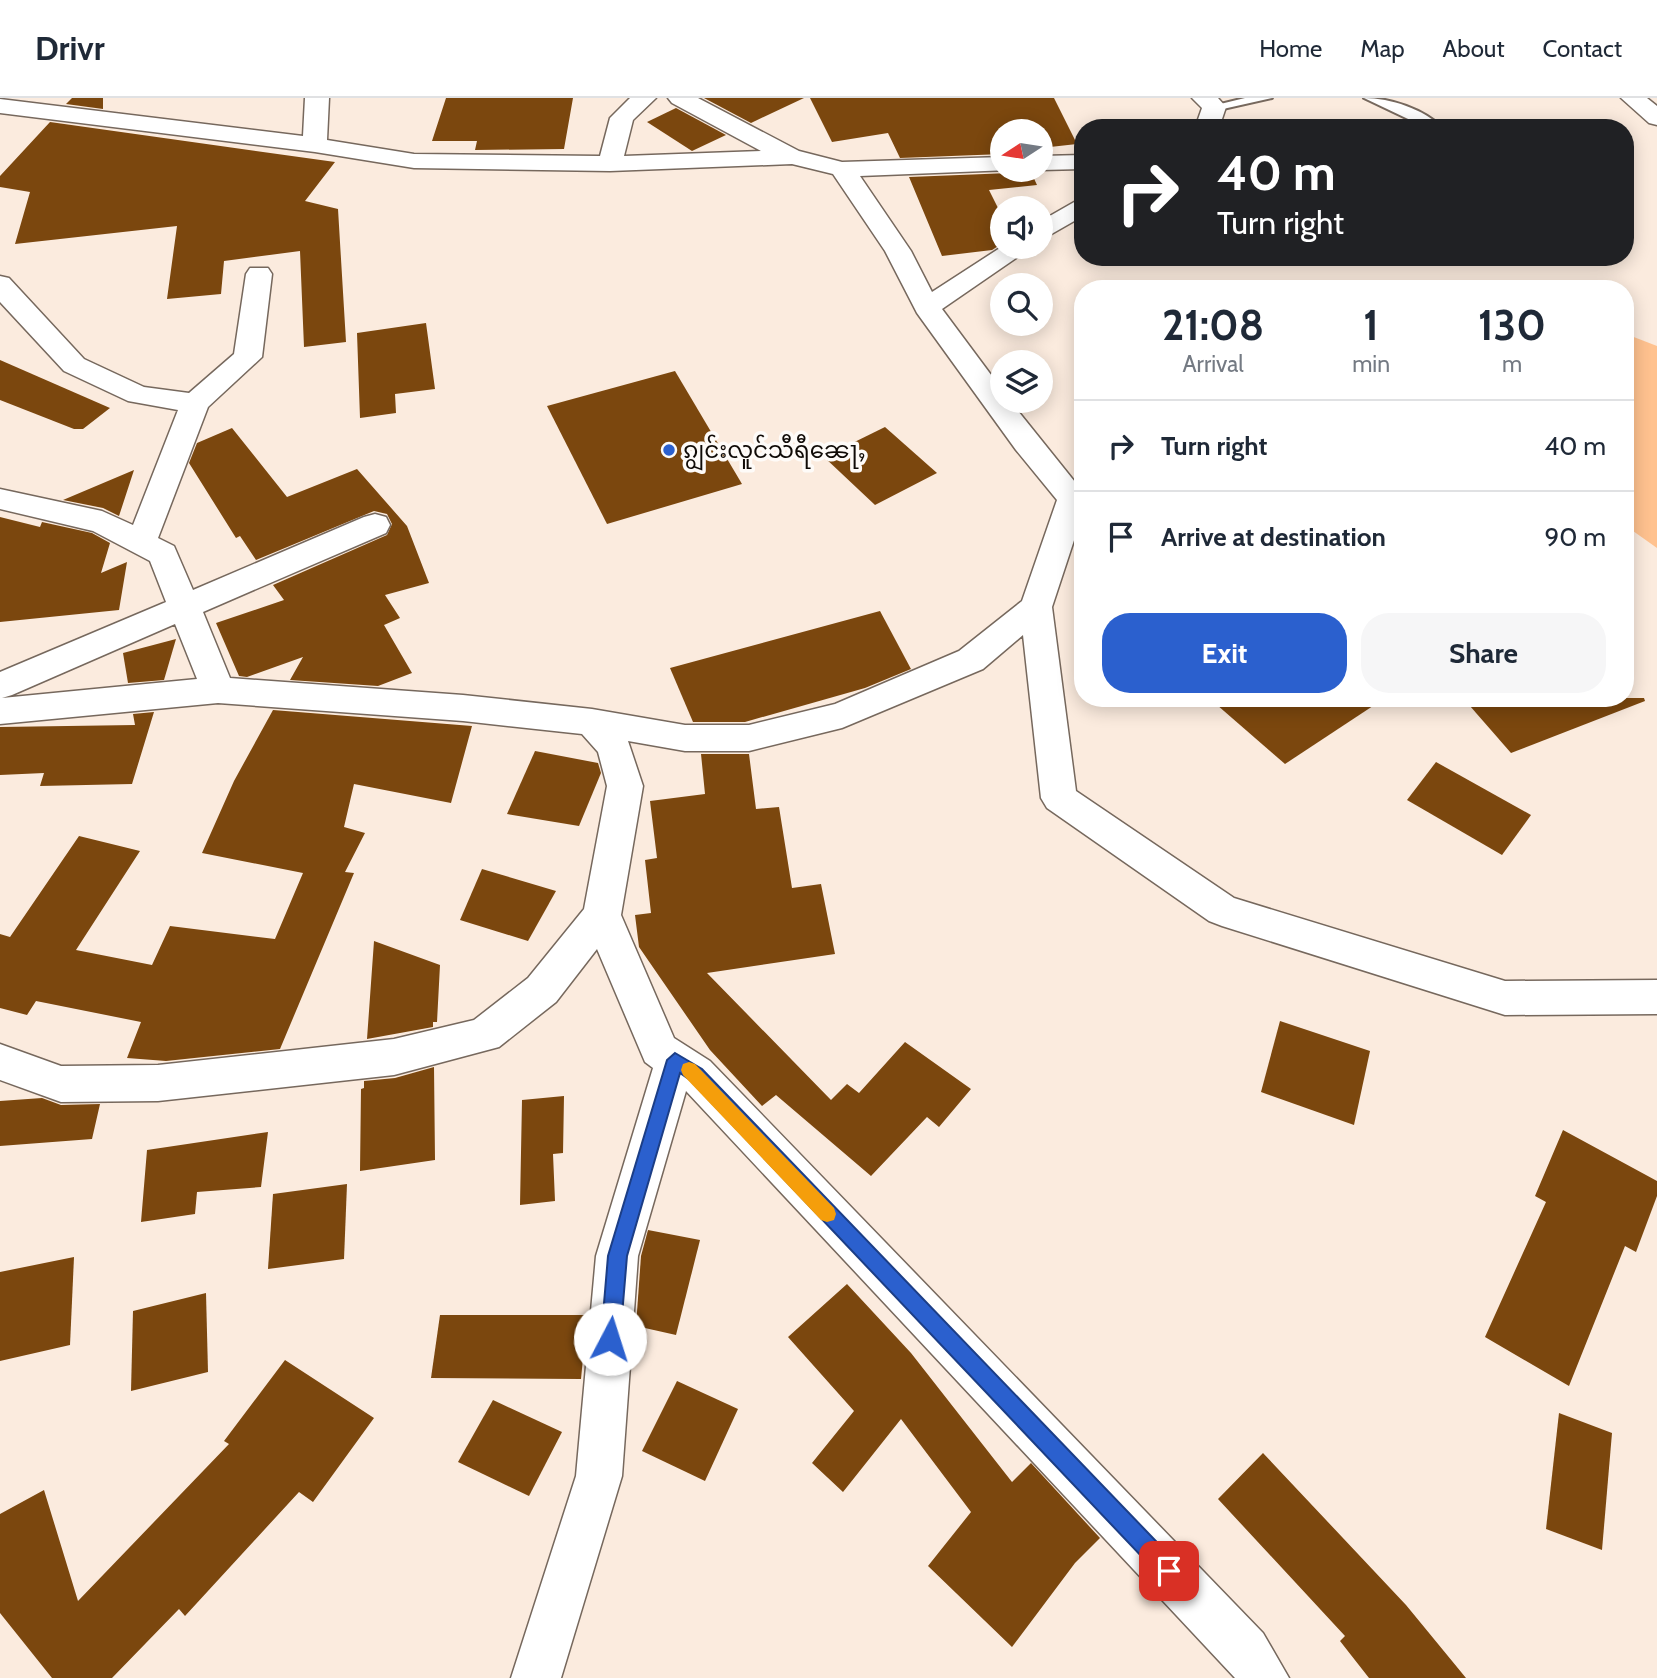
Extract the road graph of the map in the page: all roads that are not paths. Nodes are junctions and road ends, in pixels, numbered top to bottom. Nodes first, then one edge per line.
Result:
1 (34, 98) edge
2 (317, 98) edge
3 (644, 98) edge
4 (680, 98) edge
5 (1266, 98) edge
6 (1370, 98) edge
7 (1633, 98) edge
8 (4, 106) edge
9 (1208, 111) edge
10 (1657, 118) edge
11 (1420, 119) edge
12 (315, 145) junction
13 (792, 158) junction
14 (1074, 162) edge
15 (1054, 163) edge
16 (610, 164) junction
17 (990, 164) edge
18 (842, 169) junction
19 (1074, 211) edge
20 (1053, 224) edge
21 (1001, 259) edge
22 (259, 274) dead end
23 (0, 284) edge
24 (927, 307) junction
25 (195, 403) junction
26 (0, 499) edge
27 (1074, 502) edge
28 (1074, 513) edge
29 (375, 525) dead end
30 (141, 543) junction
31 (1036, 607) junction
32 (184, 608) junction
33 (0, 687) edge
34 (218, 690) junction
35 (0, 711) edge
36 (592, 722) junction
37 (602, 915) junction
38 (1657, 997) edge
39 (675, 1060) junction
40 (0, 1062) edge
41 (536, 1678) edge
42 (1264, 1678) edge

1 - 8 street
2 - 12 street
3 - 16 street
4 - 13 street
5 - 9 lane
6 - 11 lane
7 - 10 street
8 - 12 street
12 - 16 street
13 - 16 street
13 - 18 street
14 - 15 street
17 - 18 street
18 - 24 street
19 - 20 street
21 - 24 street
22 - 25 street
23 - 25 street
24 - 27 street
25 - 30 street
26 - 30 street
28 - 31 street
29 - 32 street
30 - 32 street
31 - 36 street
31 - 38 street
32 - 33 street
32 - 34 street
34 - 35 street
34 - 36 street
36 - 37 street
37 - 39 street
37 - 40 street
39 - 41 street
39 - 42 street

